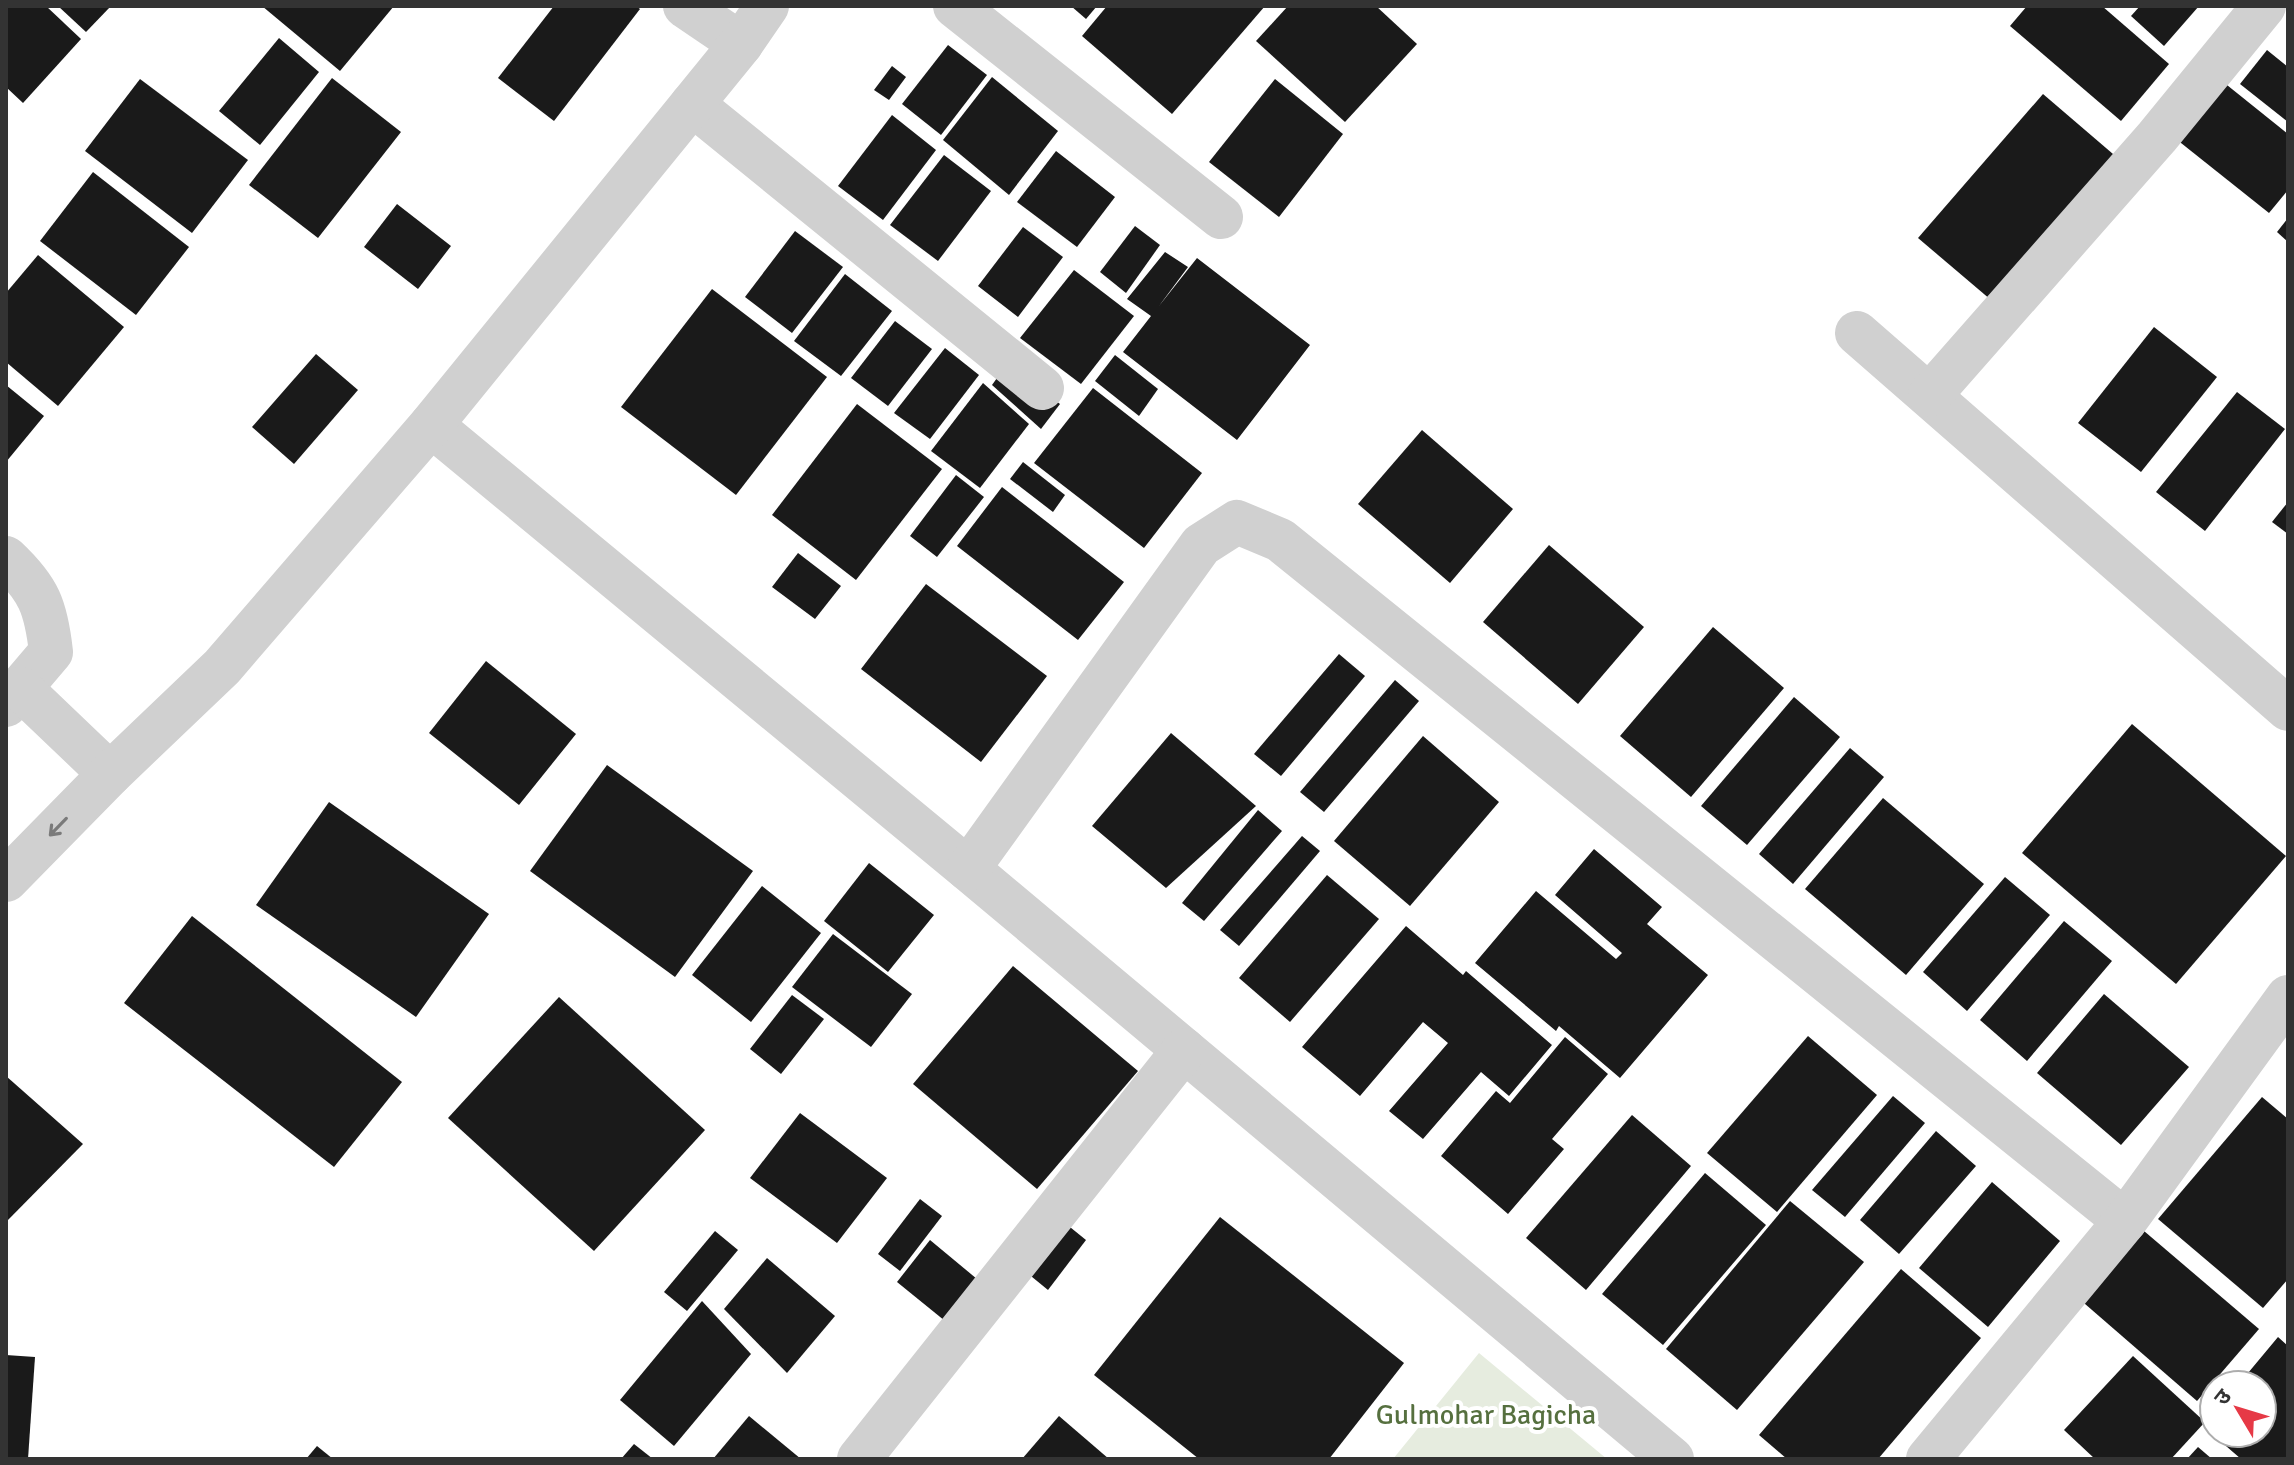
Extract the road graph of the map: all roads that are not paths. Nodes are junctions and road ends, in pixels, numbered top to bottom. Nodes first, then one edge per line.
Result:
1 (685, 6) edge
2 (767, 6) edge
3 (955, 6) edge
4 (2264, 6) edge
5 (741, 44) junction
6 (692, 104) junction
7 (1221, 217) dead end
8 (1857, 333) dead end
9 (1042, 388) dead end
10 (1930, 395) junction
11 (431, 425) junction
12 (6, 558) edge
13 (14, 697) edge
14 (2288, 709) edge
15 (110, 774) junction
16 (968, 869) junction
17 (6, 880) edge
18 (2288, 997) edge
19 (1184, 1050) junction
20 (2125, 1221) junction
21 (859, 1459) edge
22 (1672, 1459) edge
23 (1928, 1459) edge

1 - 5 street
2 - 5 street
3 - 7 street
4 - 10 street
5 - 6 street
6 - 9 street
6 - 11 street
8 - 10 street
10 - 14 street
11 - 15 street
11 - 16 street
12 - 13 street
13 - 15 street
15 -> 17 street
16 - 19 street
16 - 20 street
18 - 20 street
19 - 21 street
19 - 22 street
20 - 23 street

